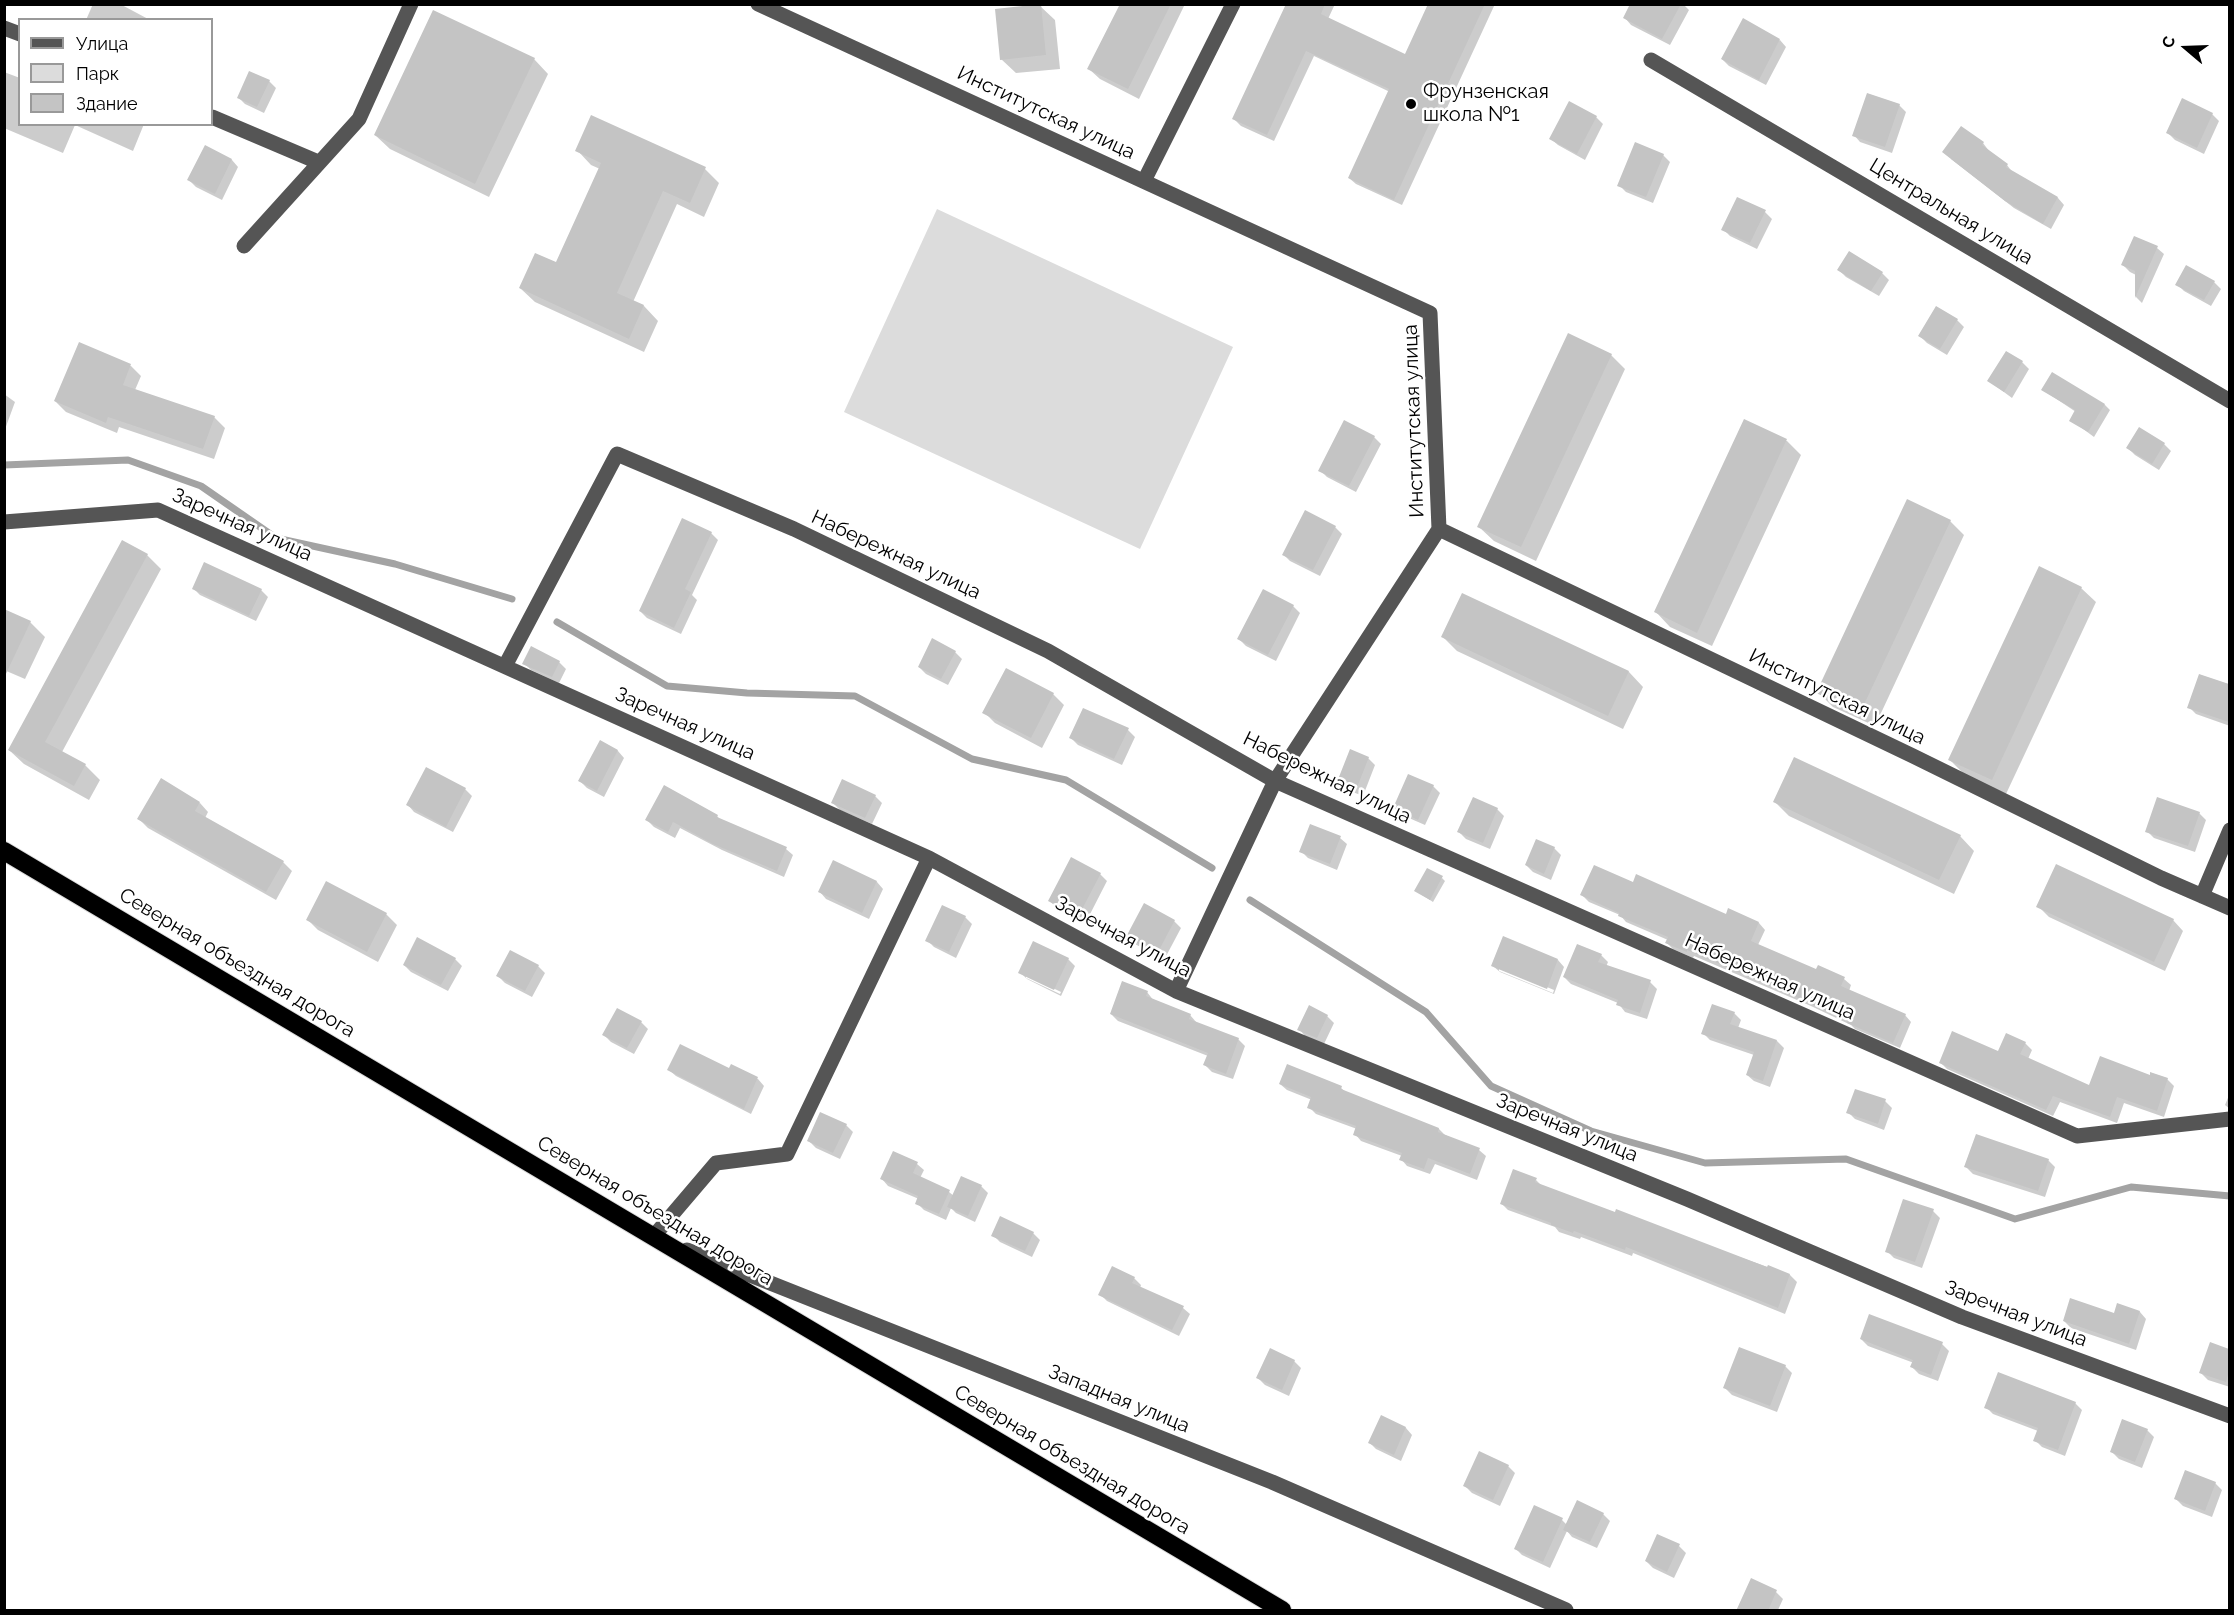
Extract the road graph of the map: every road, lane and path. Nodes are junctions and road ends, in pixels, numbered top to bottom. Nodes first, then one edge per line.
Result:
1 (411, 4) edge
2 (758, 4) edge
3 (1233, 4) edge
4 (1651, 60) dead end
5 (213, 117) edge
6 (318, 162) junction
7 (1144, 182) junction
8 (244, 246) dead end
9 (2229, 401) edge
10 (4, 522) edge
11 (1439, 528) junction
12 (505, 666) junction
13 (1275, 781) junction
14 (2229, 830) edge
15 (4, 850) edge
16 (929, 858) junction
17 (2202, 896) junction
18 (2229, 908) edge
19 (1176, 991) junction
20 (2229, 1119) edge
21 (653, 1237) junction
22 (2229, 1416) edge
23 (1282, 1611) edge
24 (1566, 1611) edge

1 - 6 street
2 - 7 street, Институтская улица
3 - 7 street
4 - 9 street, Центральная улица
5 - 6 street
6 - 8 street
7 - 11 street, Институтская улица
10 - 12 street, Заречная улица
11 - 13 street
11 - 17 street, Институтская улица
12 - 13 street, Набережная улица
12 - 16 street, Заречная улица
13 - 19 street
13 - 20 street, Набережная улица
14 - 17 street
15 - 21 highway, Северная объездная дорога
16 - 19 street, Заречная улица
16 - 21 street
17 - 18 street, Институтская улица
19 - 22 street, Заречная улица
21 - 23 highway, Северная объездная дорога
21 - 24 street, Западная улица

